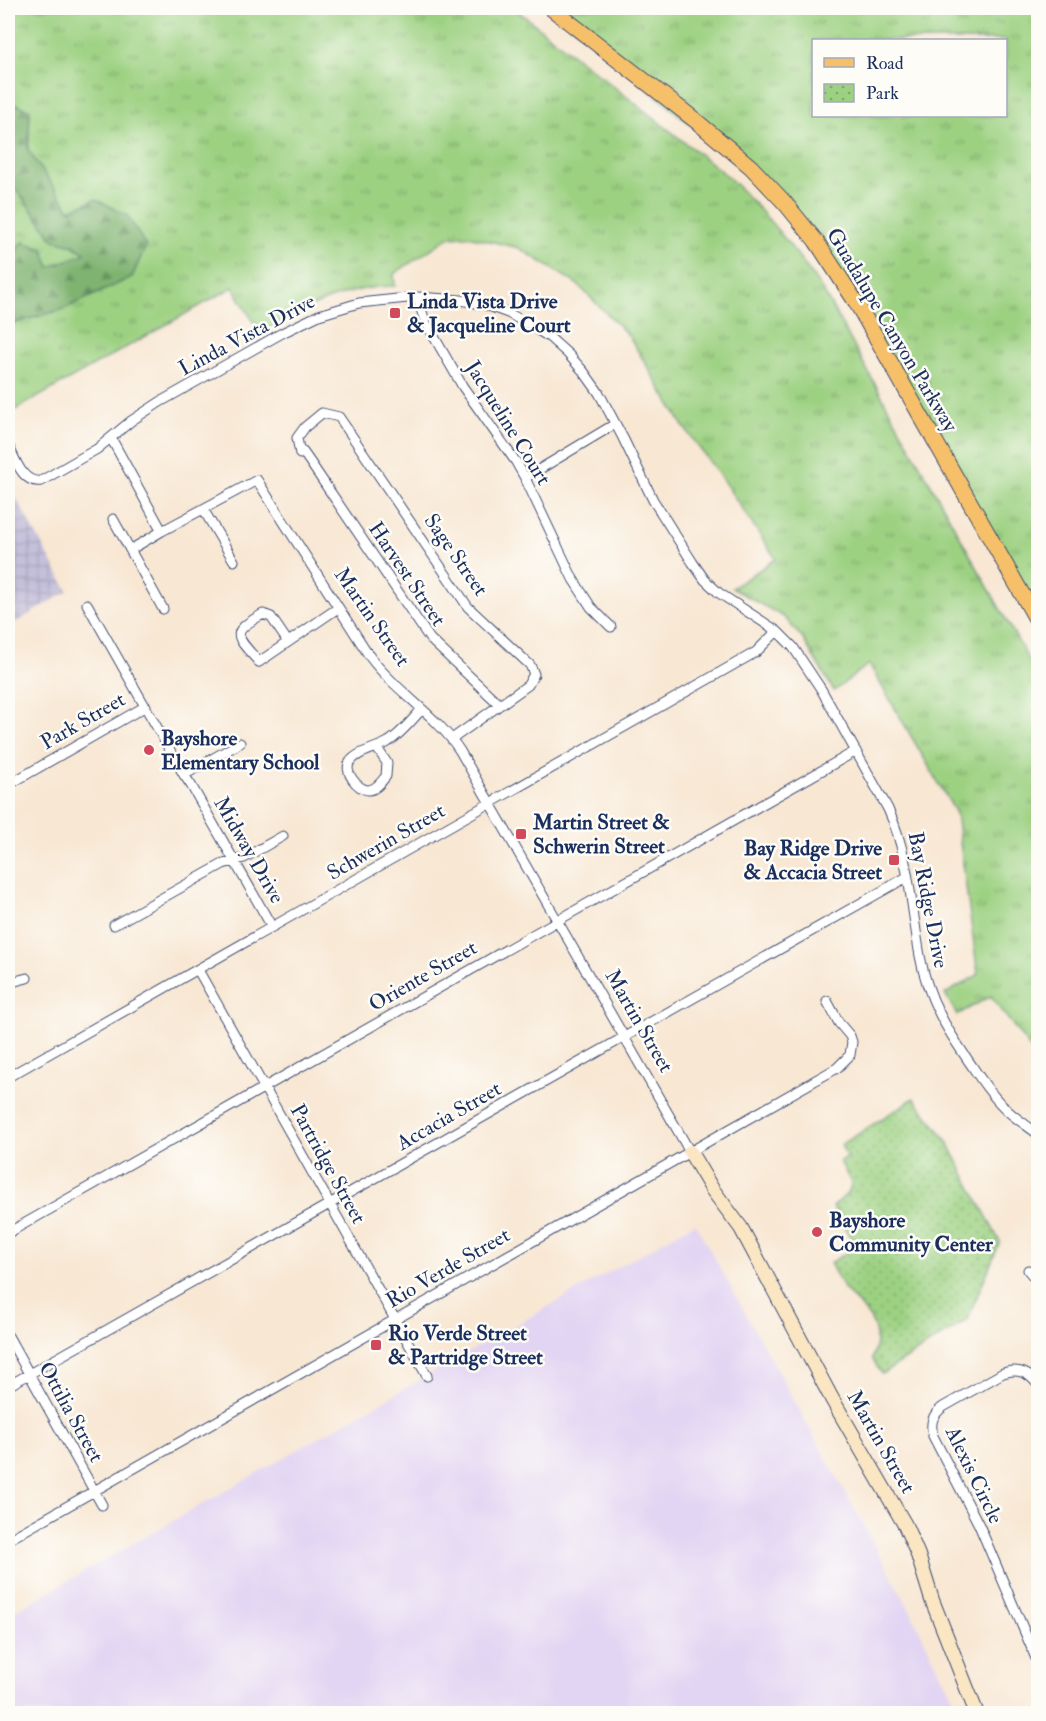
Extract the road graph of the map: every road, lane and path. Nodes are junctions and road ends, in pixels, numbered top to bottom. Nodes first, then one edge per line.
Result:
1 (551, 8) edge
2 (417, 297) junction
3 (615, 424) junction
4 (111, 438) junction
5 (8, 445) edge
6 (300, 454) joint
7 (525, 478) junction
8 (203, 509) junction
9 (113, 519) dead end
10 (162, 531) junction
11 (130, 550) junction
12 (234, 561) dead end
13 (87, 604) dead end
14 (338, 608) junction
15 (163, 609) dead end
16 (1038, 622) edge
17 (611, 627) dead end
18 (777, 631) junction
19 (288, 642) junction
20 (500, 705) junction
21 (146, 706) junction
22 (422, 710) junction
23 (452, 739) junction
24 (240, 743) dead end
25 (377, 748) junction
26 (856, 751) junction
27 (184, 775) junction
28 (8, 785) edge
29 (490, 803) junction
30 (283, 836) dead end
31 (234, 860) junction
32 (907, 877) junction
33 (557, 921) junction
34 (114, 926) dead end
35 (272, 927) junction
36 (198, 970) junction
37 (27, 978) dead end
38 (8, 983) edge
39 (827, 1001) dead end
40 (624, 1037) junction
41 (8, 1077) edge
42 (264, 1087) junction
43 (1038, 1134) edge
44 (690, 1152) junction
45 (330, 1204) junction
46 (8, 1233) edge
47 (1028, 1270) dead end
48 (1038, 1282) edge
49 (395, 1319) junction
50 (8, 1336) edge
51 (29, 1374) junction
52 (427, 1376) dead end
53 (1038, 1385) edge
54 (8, 1386) edge
55 (94, 1490) junction
56 (102, 1505) dead end
57 (8, 1540) edge
58 (1038, 1663) edge
59 (977, 1713) edge

1 - 16 main road, Guadalupe Canyon Parkway
2 - 3 street, Linda Vista Drive
2 - 4 street, Linda Vista Drive
2 - 7 street, Jacqueline Court
3 - 7 street
3 - 18 street, Linda Vista Drive
4 - 5 street, Linda Vista Drive
4 - 10 street
6 - 20 street, Harvest Street
6 - 20 street, Sage Street
7 - 17 street, Jacqueline Court
8 - 10 street, Martin Street
8 - 12 street
8 - 14 street, Martin Street
9 - 11 street
10 - 11 street, Martin Street
11 - 15 street
13 - 21 street, Midway Drive
14 - 19 street
14 - 22 street, Martin Street
18 - 26 street, Bay Ridge Drive
18 - 29 street, Schwerin Street
19 - 19 street
20 - 23 street, Sage Street
21 - 27 street, Midway Drive
21 - 28 street, Park Street
22 - 23 street, Martin Street
22 - 25 street
23 - 29 street, Martin Street
24 - 27 street
25 - 25 street
26 - 32 street, Bay Ridge Drive
26 - 33 street, Oriente Street
27 - 31 street, Midway Drive
29 - 33 street, Martin Street
29 - 35 street, Schwerin Street
30 - 31 street
31 - 34 street
31 - 35 street, Midway Drive
32 - 40 street, Accacia Street
32 - 43 street, Bay Ridge Drive
33 - 40 street, Martin Street
33 - 42 street, Oriente Street
35 - 36 street, Schwerin Street
36 - 41 street, Schwerin Street
36 - 42 street, Partridge Street
37 - 38 street
39 - 44 street, Rio Verde Street
40 - 44 street, Martin Street
40 - 45 street, Accacia Street
42 - 45 street, Partridge Street
42 - 46 street, Oriente Street
44 - 49 street, Rio Verde Street
44 - 59 street, Martin Street
45 - 49 street, Partridge Street
45 - 51 street, Accacia Street
47 - 48 street
49 - 52 street, Partridge Street
49 - 55 street, Rio Verde Street
50 - 51 street, Ottilia Street
51 - 54 street, Accacia Street
51 - 55 street, Ottilia Street
53 - 58 street, Alexis Circle
55 - 56 street, Ottilia Street
55 - 57 street, Rio Verde Street

